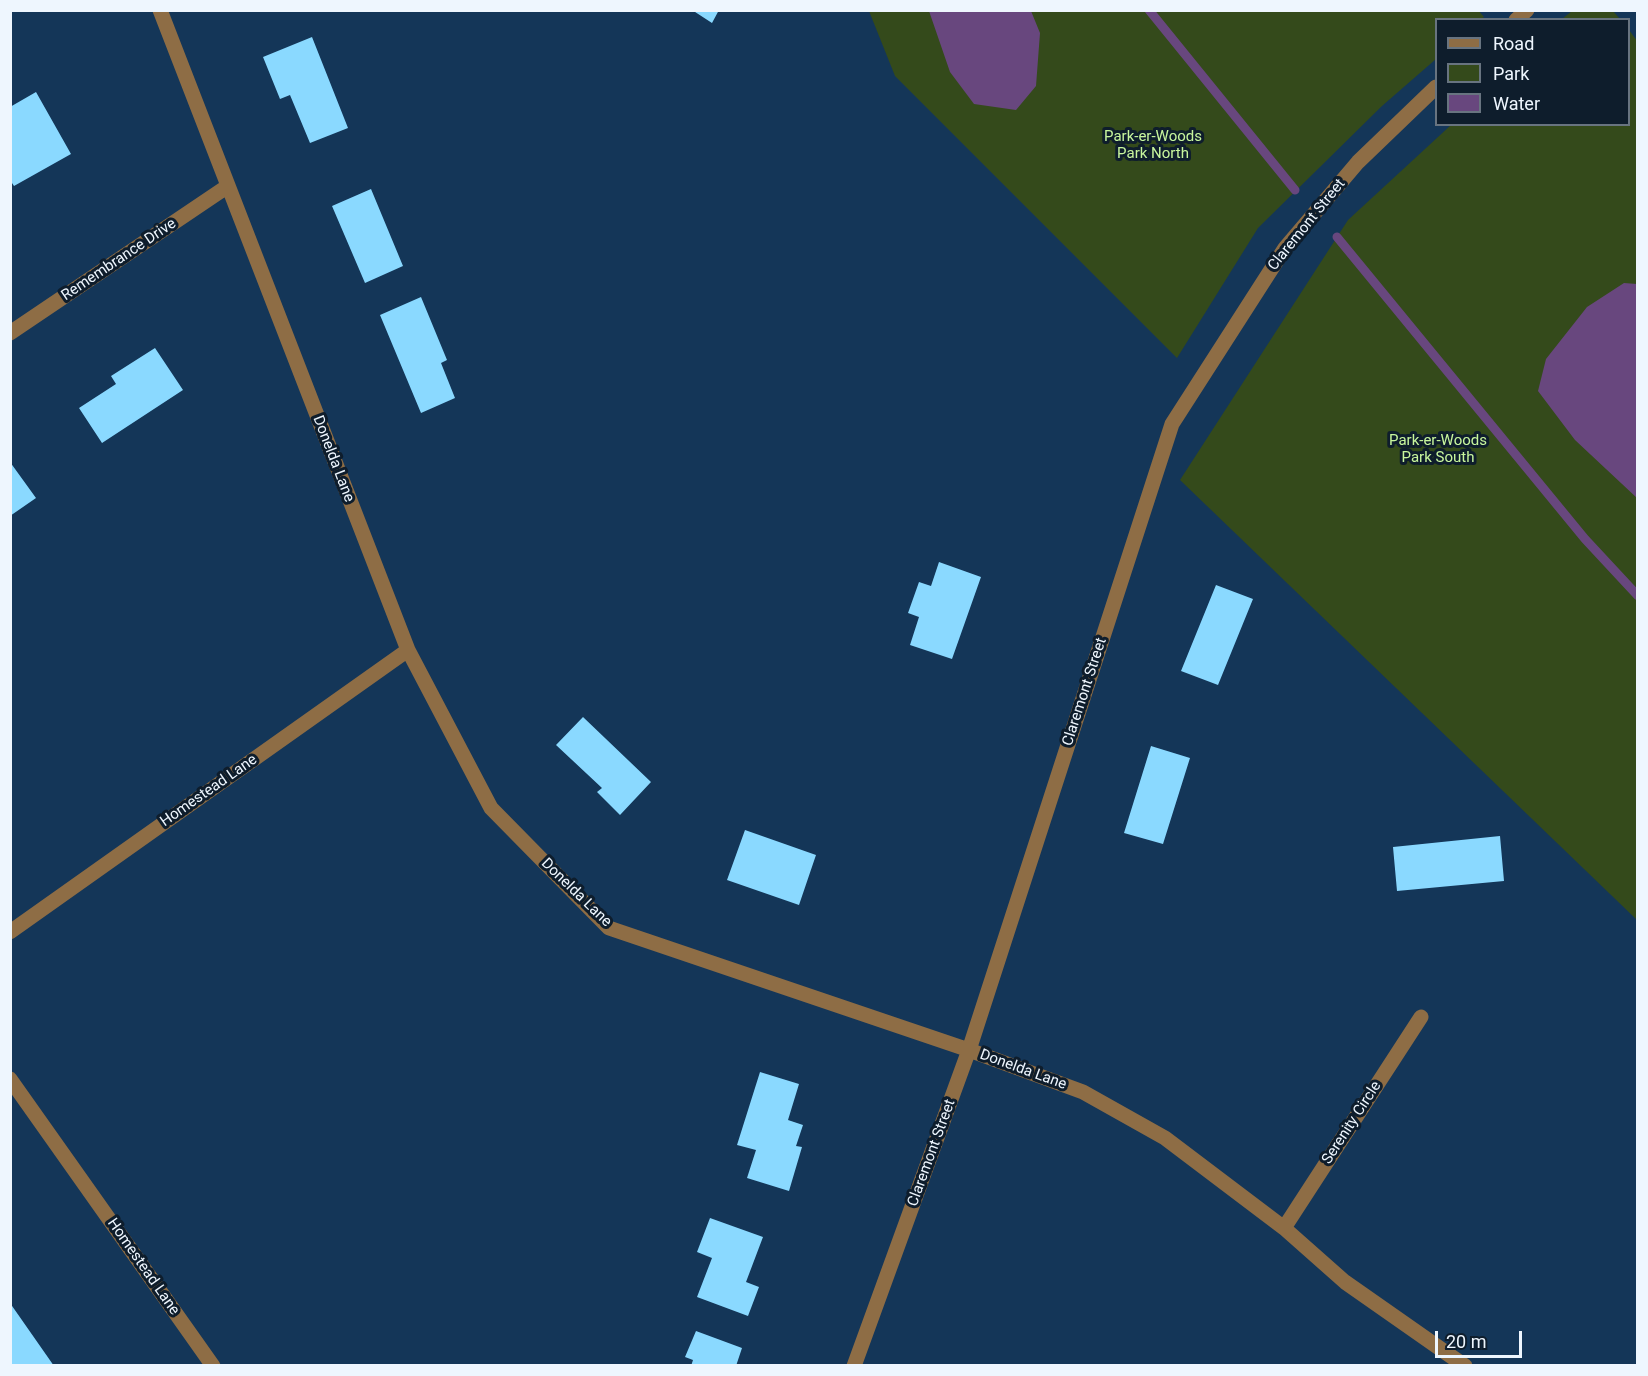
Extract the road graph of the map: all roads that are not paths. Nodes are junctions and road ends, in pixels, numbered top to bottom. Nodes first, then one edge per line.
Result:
1 (160, 10) edge
2 (1435, 89) edge
3 (228, 186) junction
4 (10, 333) edge
5 (408, 650) junction
6 (10, 932) edge
7 (1421, 1017) dead end
8 (969, 1050) junction
9 (10, 1079) edge
10 (1284, 1228) junction
11 (213, 1365) edge
12 (854, 1365) edge
13 (1465, 1365) edge

1 - 3 street, Donelda Lane
2 - 8 street, Claremont Street
3 - 4 street, Remembrance Drive
3 - 5 street, Donelda Lane
5 - 6 street, Homestead Lane
5 - 8 street, Donelda Lane
7 - 10 street, Serenity Circle
8 - 10 street, Donelda Lane
8 - 12 street, Claremont Street
9 - 11 street, Homestead Lane
10 - 13 street, Donelda Lane

